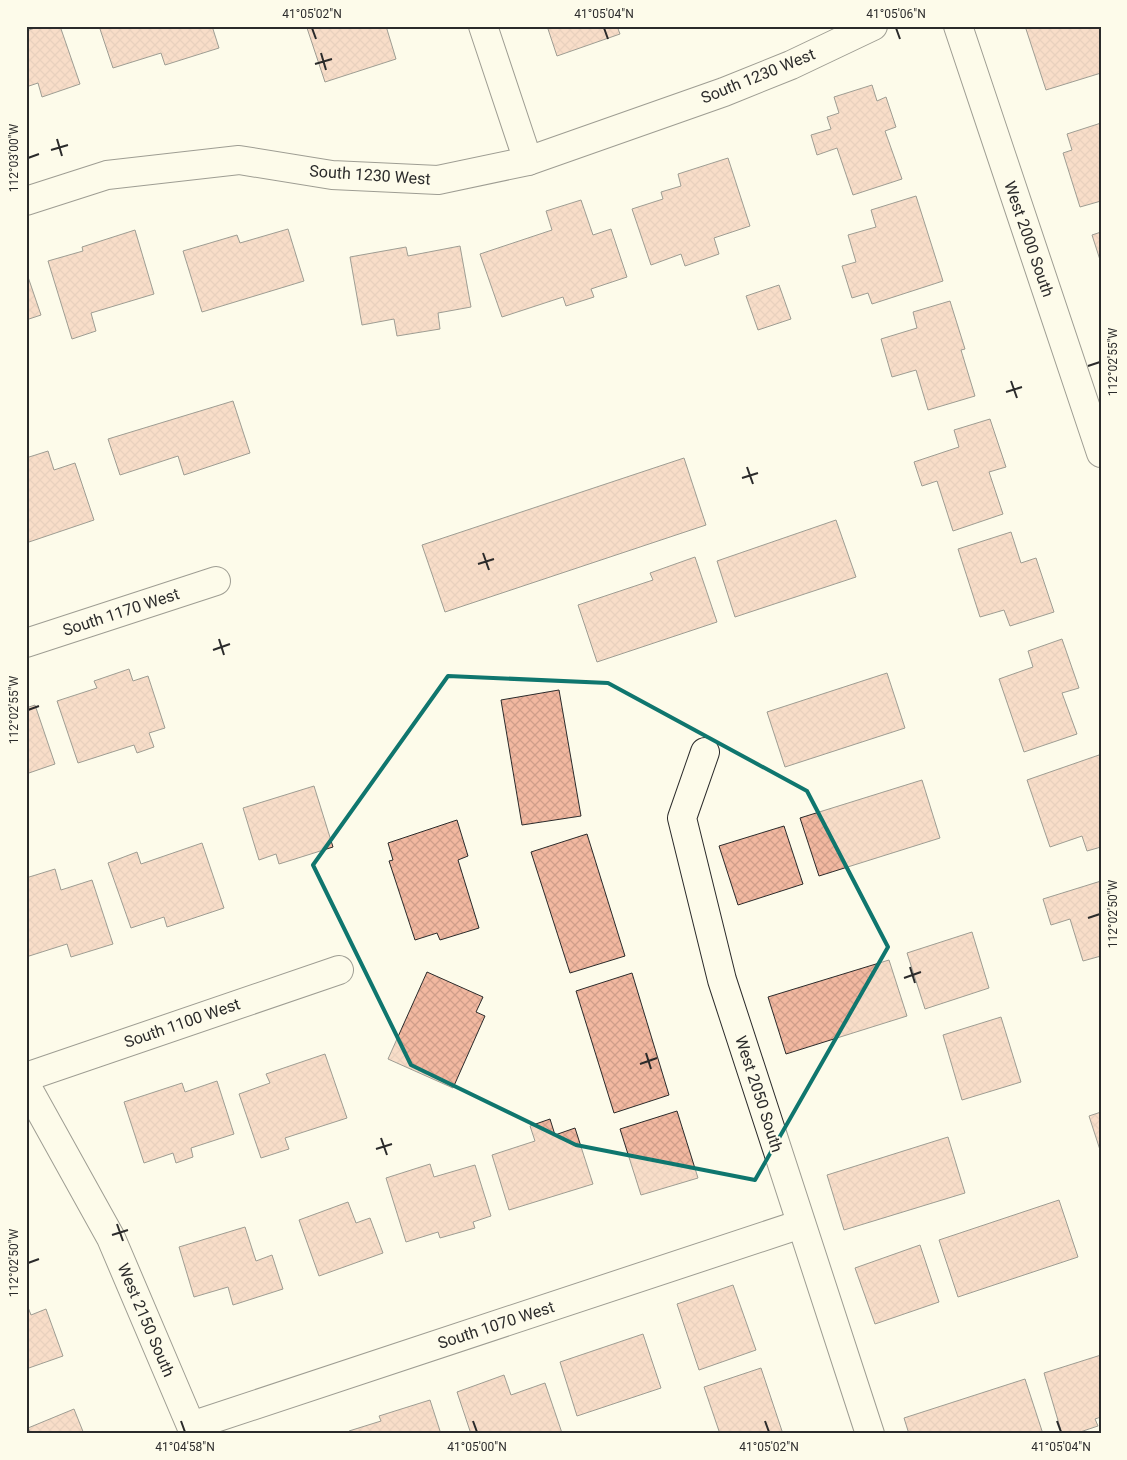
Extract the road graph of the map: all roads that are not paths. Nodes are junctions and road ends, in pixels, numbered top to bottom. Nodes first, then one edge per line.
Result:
1 (483, 26) edge
2 (873, 26) edge
3 (958, 26) edge
4 (528, 161) junction
5 (26, 201) edge
6 (1101, 453) edge
7 (216, 581) dead end
8 (26, 643) edge
9 (705, 752) dead end
10 (338, 970) dead end
11 (26, 1077) edge
12 (26, 1085) edge
13 (801, 1224) junction
14 (191, 1426) joint
15 (870, 1434) edge

1 - 4 street
2 - 4 street, South 1230 West
3 - 6 street, West 2000 South
4 - 5 street, South 1230 West
7 - 8 street, South 1170 West
9 - 13 street, West 2050 South
10 - 11 street, South 1100 West
12 - 14 street, West 2150 South
13 - 14 street, South 1070 West
13 - 15 street, West 2050 South

